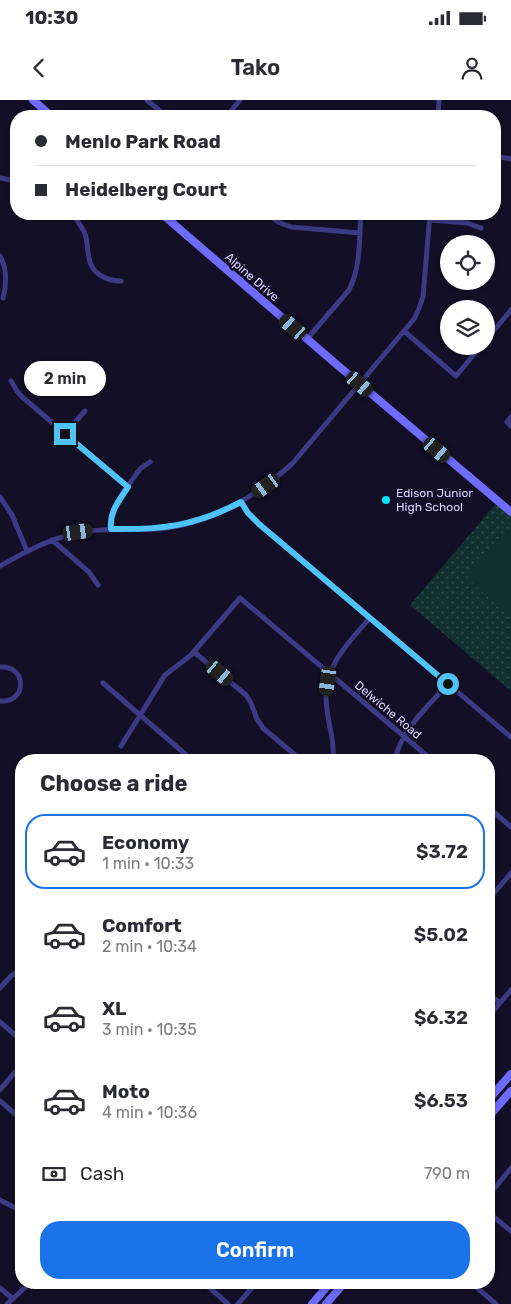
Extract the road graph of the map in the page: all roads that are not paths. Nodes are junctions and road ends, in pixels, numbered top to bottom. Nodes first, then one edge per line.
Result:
1 (33, 100) edge
2 (240, 100) edge
3 (151, 101) edge
4 (44, 110) edge
5 (160, 110) edge
6 (232, 110) edge
7 (77, 220) edge
8 (169, 220) edge
9 (276, 220) edge
10 (361, 220) edge
11 (430, 220) edge
12 (448, 220) edge
13 (481, 228) dead end
14 (360, 233) junction
15 (0, 256) edge
16 (120, 281) dead end
17 (4, 298) dead end
18 (511, 310) edge
19 (509, 317) edge
20 (495, 331) edge
21 (404, 332) junction
22 (307, 339) junction
23 (474, 355) edge
24 (11, 381) dead end
25 (360, 384) junction
26 (85, 410) dead end
27 (511, 417) edge
28 (509, 424) edge
29 (65, 434) junction
30 (150, 462) dead end
31 (128, 487) junction
32 (0, 497) edge
33 (241, 502) junction
34 (511, 512) edge
35 (111, 529) junction
36 (52, 540) junction
37 (27, 551) junction
38 (0, 566) edge
39 (98, 585) dead end
40 (370, 618) junction
41 (194, 652) junction
42 (0, 667) edge
43 (330, 674) junction
44 (103, 683) dead end
45 (448, 684) junction
46 (0, 702) edge
47 (140, 715) junction
48 (404, 736) junction
49 (511, 737) edge
50 (121, 746) dead end
51 (185, 754) edge
52 (295, 754) edge
53 (333, 754) edge
54 (397, 754) edge
55 (425, 754) edge
56 (495, 813) edge
57 (511, 827) edge
58 (511, 873) edge
59 (495, 892) edge
60 (15, 973) edge
61 (0, 988) edge
62 (511, 990) edge
63 (495, 999) edge
64 (500, 1003) junction
65 (495, 1009) edge
66 (0, 1022) edge
67 (15, 1035) edge
68 (15, 1072) edge
69 (511, 1074) edge
70 (0, 1090) edge
71 (511, 1091) edge
72 (495, 1092) edge
73 (0, 1101) edge
74 (495, 1109) edge
75 (15, 1114) edge
76 (511, 1168) edge
77 (495, 1188) edge
78 (0, 1200) edge
79 (15, 1208) edge
80 (495, 1218) edge
81 (511, 1231) edge
82 (0, 1288) edge
83 (23, 1289) edge
84 (211, 1289) edge
85 (251, 1289) edge
86 (325, 1289) edge
87 (338, 1289) edge
88 (478, 1289) edge
89 (13, 1299) junction
90 (7, 1304) edge
91 (228, 1304) edge
92 (238, 1304) edge
93 (312, 1304) edge
94 (326, 1304) edge
95 (496, 1304) edge

1 - 4 street
2 - 6 street
3 - 5 street
7 - 16 street
8 - 22 street, Alpine Drive
9 - 14 street
10 - 14 street
11 - 21 street
12 - 13 street
14 - 22 street
15 - 17 street
18 - 19 street
19 - 20 street
21 - 23 street
21 - 25 street
22 - 25 street, Alpine Drive
24 - 29 street
25 - 33 street
25 - 34 street, Alpine Drive
26 - 29 street
27 - 28 street
29 - 31 street
30 - 31 street
31 - 35 street
32 - 37 street
33 - 35 street
33 - 40 street
35 - 36 street
36 - 37 street
36 - 39 street
37 - 38 street
40 - 43 street
40 - 45 street
41 - 43 street, Delwiche Road
41 - 47 street
41 - 52 street
42 - 46 street
43 - 48 street, Delwiche Road
43 - 53 street
44 - 47 street
45 - 48 street
45 - 49 street
47 - 50 street
47 - 51 street
48 - 54 street
48 - 55 street, Delwiche Road
56 - 57 street
58 - 59 street
60 - 61 street
62 - 64 street
63 - 64 street
64 - 65 street
66 - 67 street
68 - 70 street
69 - 72 street
71 - 74 street
73 - 75 street
76 - 77 street
78 - 79 street
80 - 81 street
82 - 89 street
83 - 89 street
84 - 91 street
85 - 92 street
86 - 93 street
87 - 94 street
88 - 95 street
89 - 90 street

